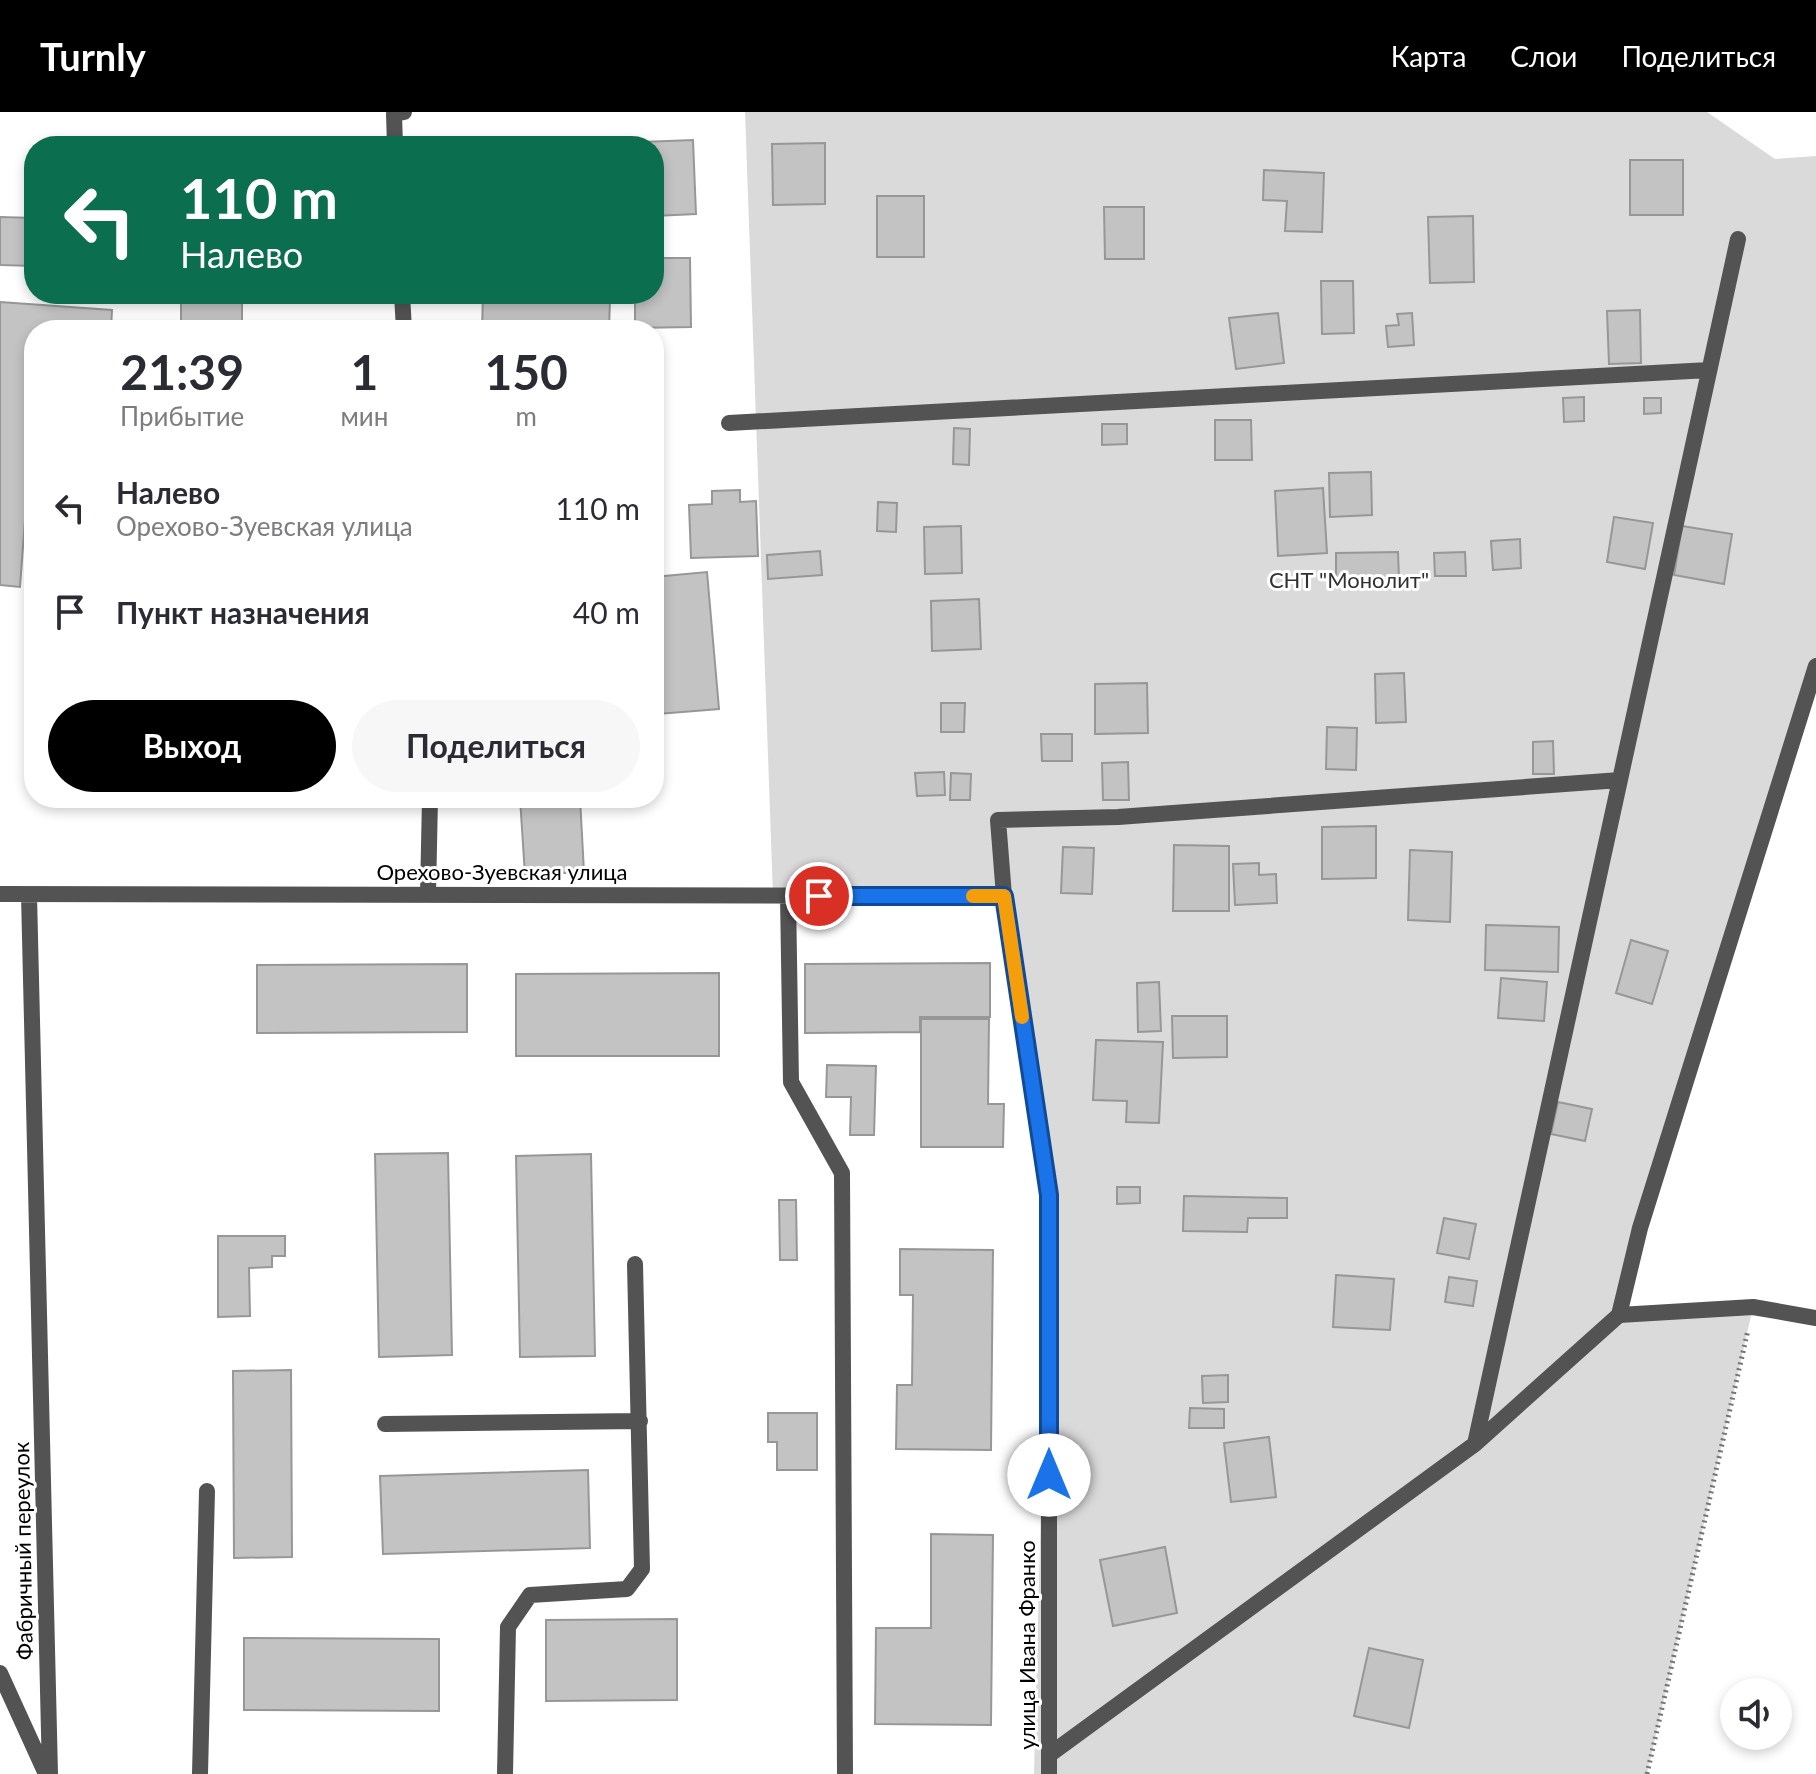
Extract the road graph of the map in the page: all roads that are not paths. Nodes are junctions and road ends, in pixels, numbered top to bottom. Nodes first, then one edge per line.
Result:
1 (397, 113) edge
2 (396, 136) edge
3 (1738, 239) dead end
4 (1709, 370) junction
5 (729, 423) dead end
6 (1816, 666) edge
7 (1620, 780) junction
8 (430, 808) edge
9 (0, 894) edge
10 (428, 894) junction
11 (29, 895) junction
12 (788, 896) junction
13 (1004, 896) junction
14 (635, 1264) dead end
15 (1619, 1315) junction
16 (1816, 1318) edge
17 (640, 1421) junction
18 (385, 1424) dead end
19 (1475, 1444) junction
20 (207, 1491) dead end
21 (0, 1673) edge
22 (1049, 1755) junction
23 (48, 1774) edge
24 (200, 1774) edge
25 (505, 1774) edge
26 (845, 1774) edge
27 (1049, 1774) edge

1 - 2 street
3 - 4 street
4 - 5 street
4 - 7 street
6 - 15 street
7 - 13 street, улица Ивана Франко
7 - 19 street
8 - 10 street
9 - 11 street, Орехово-Зуевская улица
10 - 11 street, Орехово-Зуевская улица
10 - 12 street, Орехово-Зуевская улица
11 - 23 street, Фабричный переулок
12 - 13 street, Орехово-Зуевская улица
12 - 26 street
13 - 22 street, улица Ивана Франко
14 - 17 street
15 - 16 street
15 - 19 street
17 - 18 street
17 - 25 street
19 - 22 street
20 - 24 street
21 - 23 street
22 - 27 street, улица Ивана Франко

